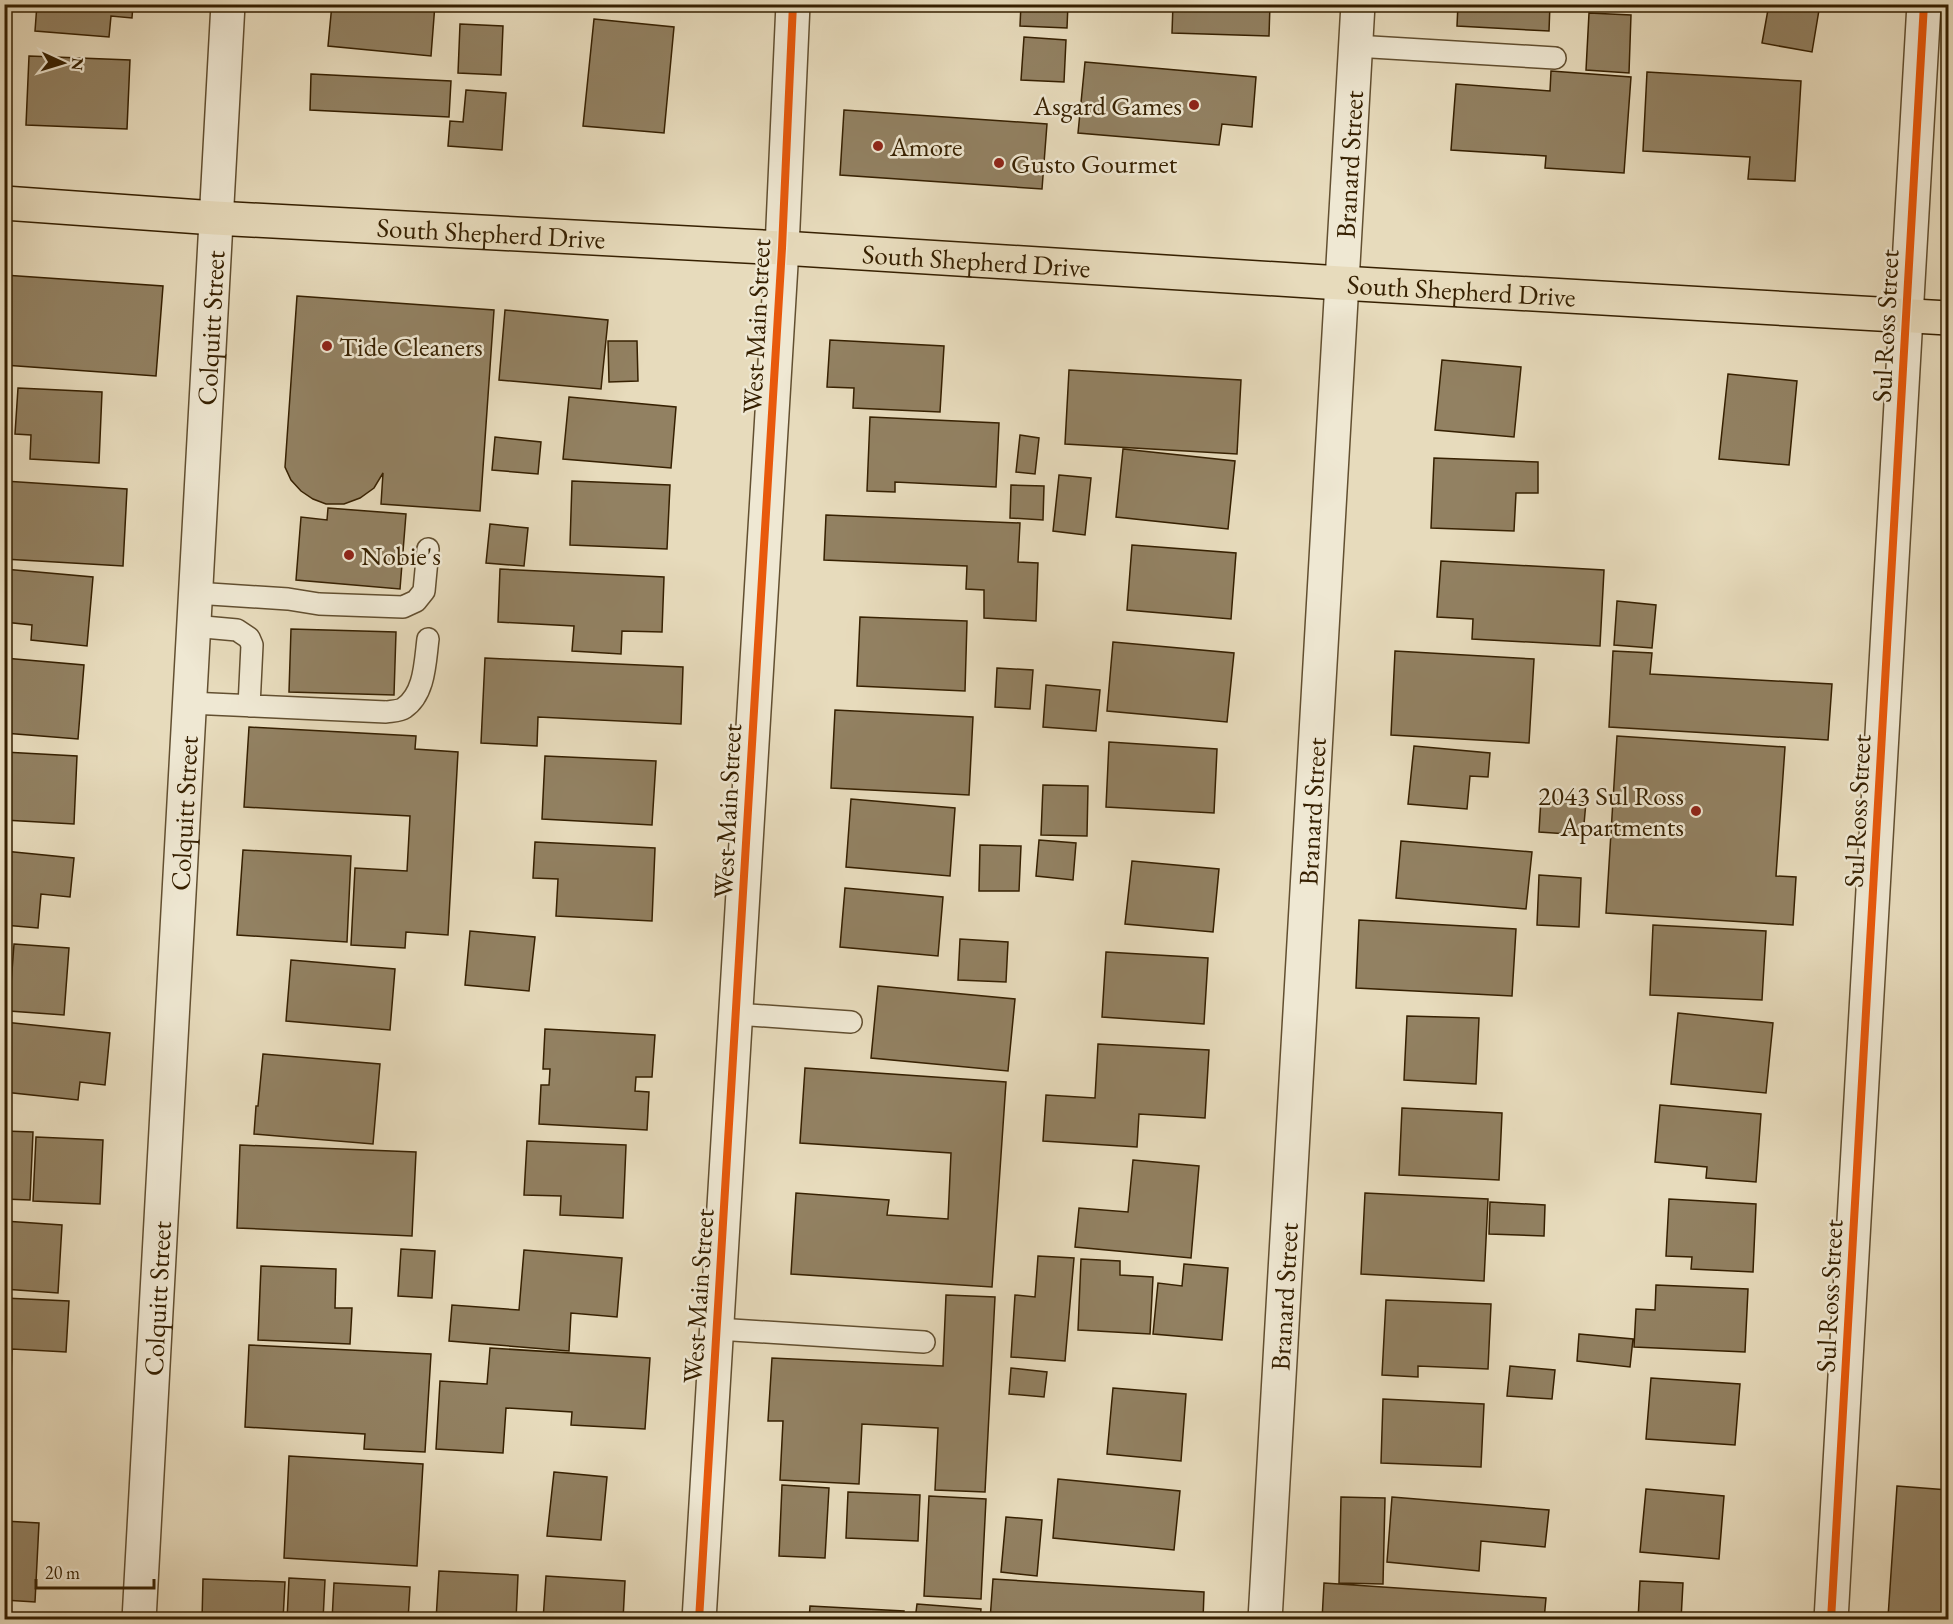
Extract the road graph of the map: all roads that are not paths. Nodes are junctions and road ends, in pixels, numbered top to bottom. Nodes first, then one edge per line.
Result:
1 (228, 4) edge
2 (794, 4) edge
3 (1358, 4) edge
4 (1924, 4) edge
5 (1355, 46) junction
6 (1555, 58) dead end
7 (4, 203) edge
8 (215, 218) junction
9 (782, 248) junction
10 (1341, 283) junction
11 (1907, 315) junction
12 (1948, 318) edge
13 (428, 549) dead end
14 (195, 593) junction
15 (193, 626) junction
16 (428, 639) dead end
17 (189, 703) junction
18 (249, 706) junction
19 (736, 1014) junction
20 (851, 1023) dead end
21 (717, 1329) junction
22 (924, 1342) dead end
23 (139, 1620) edge
24 (699, 1620) edge
25 (1265, 1620) edge
26 (1831, 1620) edge

1 - 8 street, Colquitt Street
2 - 9 street, West Main Street
3 - 5 street, Branard Street
4 - 11 street, Sul Ross Street
5 - 6 lane
5 - 10 street, Branard Street
7 - 8 main road, South Shepherd Drive
8 - 9 main road, South Shepherd Drive
8 - 14 street, Colquitt Street
9 - 10 main road, South Shepherd Drive
9 - 19 street, West Main Street
10 - 11 main road, South Shepherd Drive
10 - 25 street, Branard Street
11 - 12 main road, South Shepherd Drive
11 - 26 street, Sul Ross Street
13 - 14 lane
14 - 15 street, Colquitt Street
15 - 17 street, Colquitt Street
15 - 18 lane
16 - 18 lane
17 - 18 lane
17 - 23 street, Colquitt Street
19 - 20 lane
19 - 21 street, West Main Street
21 - 22 lane
21 - 24 street, West Main Street

